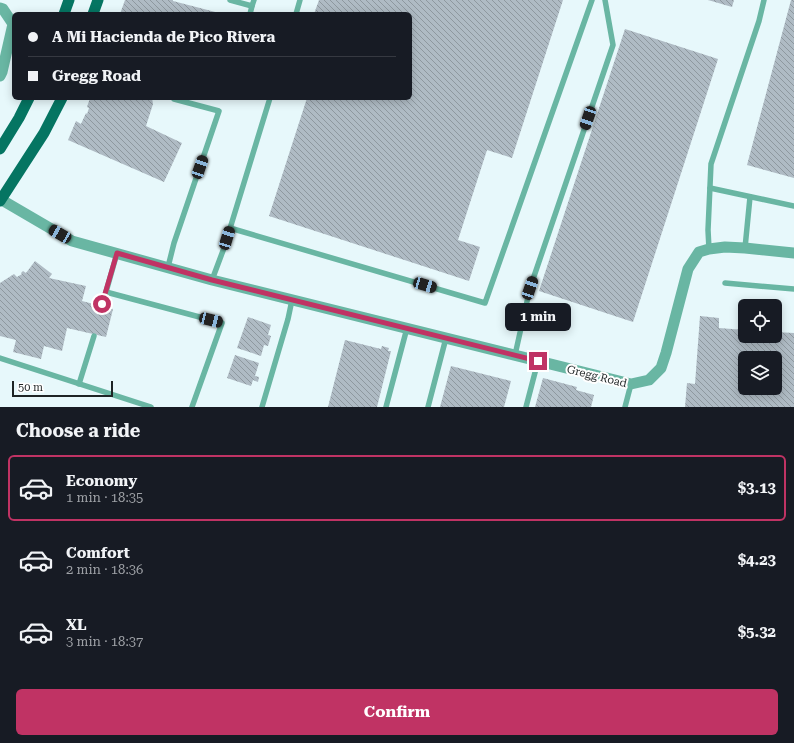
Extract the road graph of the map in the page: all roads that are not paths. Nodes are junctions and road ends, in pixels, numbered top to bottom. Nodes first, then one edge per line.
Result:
1 (69, 0) edge
2 (98, 0) edge
3 (230, 0) edge
4 (300, 0) edge
5 (592, 0) edge
6 (605, 0) edge
7 (764, 0) edge
8 (253, 3) edge
9 (0, 8) edge
10 (65, 12) edge
11 (94, 12) edge
12 (297, 12) edge
13 (12, 22) edge
14 (12, 28) edge
15 (0, 76) edge
16 (28, 100) edge
17 (61, 100) edge
18 (180, 100) edge
19 (269, 100) edge
20 (0, 149) edge
21 (710, 188) junction
22 (750, 197) junction
23 (0, 200) edge
24 (794, 206) edge
25 (230, 228) junction
26 (745, 248) junction
27 (709, 249) junction
28 (117, 253) junction
29 (794, 253) edge
30 (168, 267) junction
31 (212, 280) junction
32 (725, 283) dead end
33 (794, 289) edge
34 (106, 292) junction
35 (292, 300) junction
36 (102, 304) dead end
37 (407, 328) junction
38 (94, 336) dead end
39 (446, 338) junction
40 (515, 356) junction
41 (0, 358) edge
42 (538, 361) junction
43 (79, 384) junction
44 (631, 384) junction
45 (151, 407) edge
46 (192, 407) edge
47 (262, 407) edge
48 (386, 407) edge
49 (428, 407) edge
50 (526, 407) edge
51 (625, 407) edge

1 - 10 main road
2 - 11 main road
3 - 8 lane
4 - 12 lane
5 - 25 lane
6 - 40 lane
7 - 21 lane
9 - 13 street
14 - 15 street
16 - 20 main road
17 - 23 main road
18 - 30 lane
19 - 25 lane
21 - 22 lane
21 - 27 lane
22 - 24 lane
22 - 26 lane
23 - 28 street, Gregg Road
25 - 31 lane
26 - 27 street
26 - 29 street
27 - 44 street, Gregg Road
28 - 30 street, Gregg Road
28 - 34 lane
30 - 31 street, Gregg Road
31 - 35 street, Gregg Road
32 - 33 lane
34 - 36 lane
34 - 46 lane
35 - 37 street, Gregg Road
35 - 47 lane
37 - 39 street, Gregg Road
37 - 48 lane
38 - 43 lane
39 - 40 street, Gregg Road
39 - 49 lane
40 - 42 street, Gregg Road
41 - 43 lane
42 - 44 street, Gregg Road
42 - 50 lane
43 - 45 lane
44 - 51 lane

